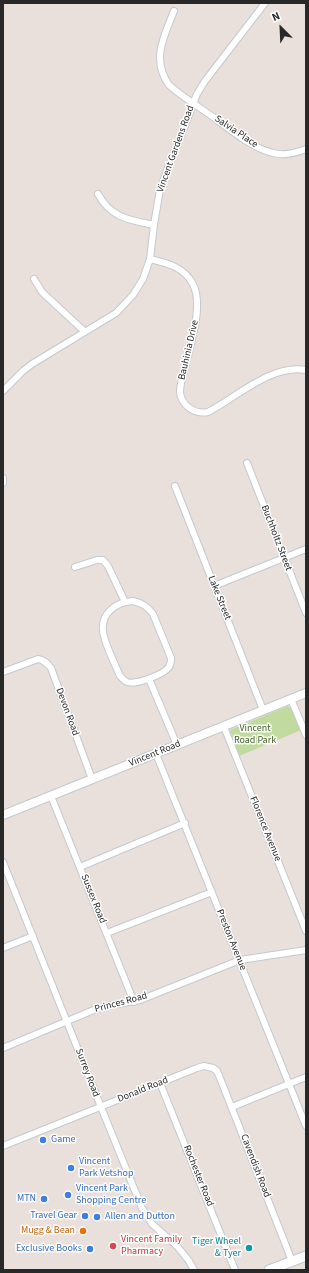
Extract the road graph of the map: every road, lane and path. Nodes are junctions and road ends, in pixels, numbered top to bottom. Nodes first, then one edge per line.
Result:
1 (265, 3) edge
2 (174, 11) dead end
3 (193, 102) junction
4 (306, 149) edge
5 (98, 194) dead end
6 (154, 225) junction
7 (150, 259) junction
8 (34, 280) dead end
9 (85, 332) junction
10 (306, 370) edge
11 (3, 391) edge
12 (247, 463) dead end
13 (3, 478) edge
14 (3, 483) edge
15 (175, 486) dead end
16 (306, 549) edge
17 (284, 558) junction
18 (75, 567) dead end
19 (214, 586) junction
20 (125, 602) junction
21 (306, 613) edge
22 (3, 672) edge
23 (149, 679) junction
24 (306, 693) edge
25 (291, 699) junction
26 (263, 710) junction
27 (224, 726) junction
28 (306, 735) edge
29 (177, 745) junction
30 (156, 754) junction
31 (92, 779) junction
32 (51, 796) junction
33 (3, 814) edge
34 (185, 823) junction
35 (3, 862) edge
36 (80, 867) junction
37 (212, 892) junction
38 (306, 931) edge
39 (107, 933) junction
40 (33, 936) junction
41 (3, 948) edge
42 (306, 950) edge
43 (240, 960) junction
44 (134, 1002) junction
45 (67, 1022) junction
46 (3, 1048) edge
47 (217, 1071) joint
48 (306, 1077) edge
49 (160, 1083) junction
50 (289, 1084) junction
51 (101, 1107) junction
52 (232, 1107) junction
53 (306, 1126) edge
54 (3, 1146) edge
55 (306, 1256) edge
56 (292, 1262) junction
57 (194, 1270) edge
58 (235, 1270) edge
59 (268, 1270) edge

1 - 3 street, Vincent Gardens Road
2 - 3 street, Salvia Place
3 - 4 street, Salvia Place
3 - 6 street, Vincent Gardens Road
5 - 6 street
6 - 7 street, Vincent Gardens Road
7 - 9 street, Vincent Gardens Road
7 - 10 street, Bauhinia Drive
8 - 9 street
9 - 11 street, Vincent Gardens Road
12 - 17 street, Buchholtz Street
13 - 14 street
15 - 19 street, Lake Street
16 - 17 street
17 - 19 street
17 - 21 street, Buchholtz Street
18 - 20 street
19 - 26 street, Lake Street
20 - 23 street
20 - 23 street
22 - 31 street, Devon Road
23 - 29 street
24 - 25 street, Vincent Road
25 - 26 street, Vincent Road
25 - 28 street
26 - 27 street, Vincent Road
27 - 29 street, Vincent Road
27 - 38 street, Florence Avenue
29 - 30 street, Vincent Road
30 - 31 street, Vincent Road
30 - 34 street, Preston Avenue
31 - 32 street, Vincent Road
32 - 33 street, Vincent Road
32 - 36 street, Sussex Road
34 - 36 street
34 - 37 street, Preston Avenue
35 - 40 street, Surrey Road
36 - 39 street, Sussex Road
37 - 39 street
37 - 43 street, Preston Avenue
39 - 44 street, Sussex Road
40 - 41 street
40 - 45 street, Surrey Road
42 - 43 street, Princes Road
43 - 44 street, Princes Road
43 - 50 street, Preston Avenue
44 - 45 street, Princes Road
45 - 46 street, Princes Road
45 - 51 street, Surrey Road
47 - 49 street, Donald Road
47 - 52 street, Cavendish Road
48 - 50 street
49 - 51 street, Donald Road
49 - 58 street, Rochester Road
50 - 52 street
50 - 53 street, Preston Avenue
51 - 54 street, Donald Road
51 - 57 street, Surrey Road
52 - 56 street, Cavendish Road
55 - 56 main road
56 - 59 main road

